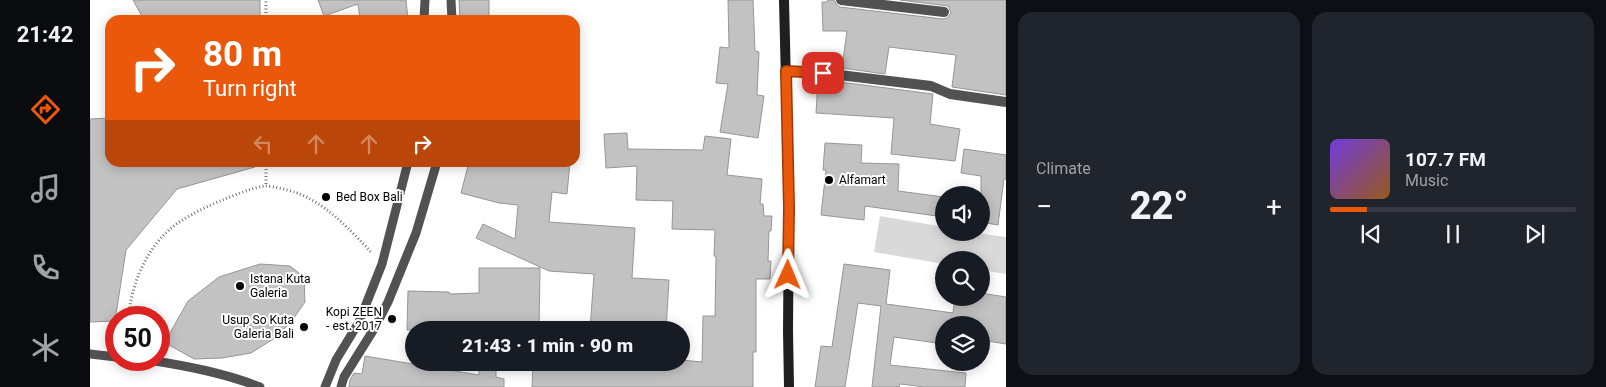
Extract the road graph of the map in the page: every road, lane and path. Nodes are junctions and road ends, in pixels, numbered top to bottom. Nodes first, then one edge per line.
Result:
1 (266, 0) edge
2 (424, 0) edge
3 (451, 0) edge
4 (784, 0) edge
5 (841, 0) edge
6 (944, 12) dead end
7 (266, 15) edge
8 (424, 15) edge
9 (452, 15) edge
10 (786, 71) junction
11 (1006, 102) edge
12 (266, 167) edge
13 (407, 167) edge
14 (436, 167) edge
15 (266, 186) junction
16 (382, 264) junction
17 (130, 306) edge
18 (90, 354) edge
19 (105, 356) edge
20 (170, 364) edge
21 (260, 387) edge
22 (325, 387) edge
23 (341, 387) edge
24 (789, 387) edge

1 - 7 path
2 - 8 lane
3 - 9 lane
4 - 10 main road
5 - 6 street
10 - 11 street
10 - 24 main road
12 - 15 path
13 - 16 lane
14 - 23 lane
15 - 16 path
15 - 17 path
16 - 22 lane
18 - 19 lane
20 - 21 lane

